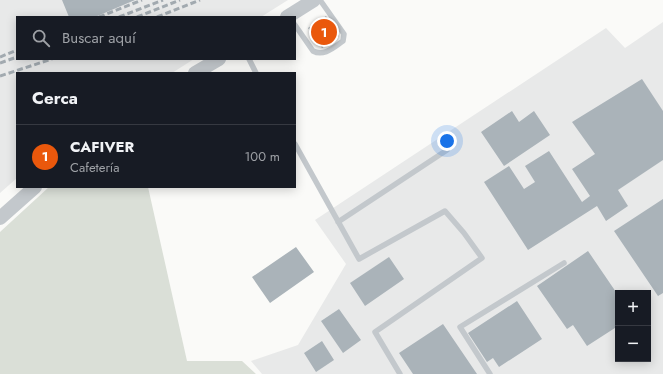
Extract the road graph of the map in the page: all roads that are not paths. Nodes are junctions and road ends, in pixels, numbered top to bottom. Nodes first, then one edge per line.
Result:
1 (314, 0) edge
2 (320, 0) edge
3 (294, 16) edge
4 (296, 27) edge
5 (217, 60) edge
6 (250, 60) edge
7 (197, 72) edge
8 (256, 72) edge
9 (296, 146) edge
10 (447, 150) dead end
11 (34, 188) edge
12 (0, 218) edge
13 (338, 222) junction
14 (564, 263) dead end
15 (400, 374) edge
16 (490, 374) edge

1 - 3 street
2 - 4 lane
5 - 7 street
6 - 8 lane
9 - 13 lane
10 - 13 lane
11 - 12 street
13 - 15 lane
14 - 16 lane

